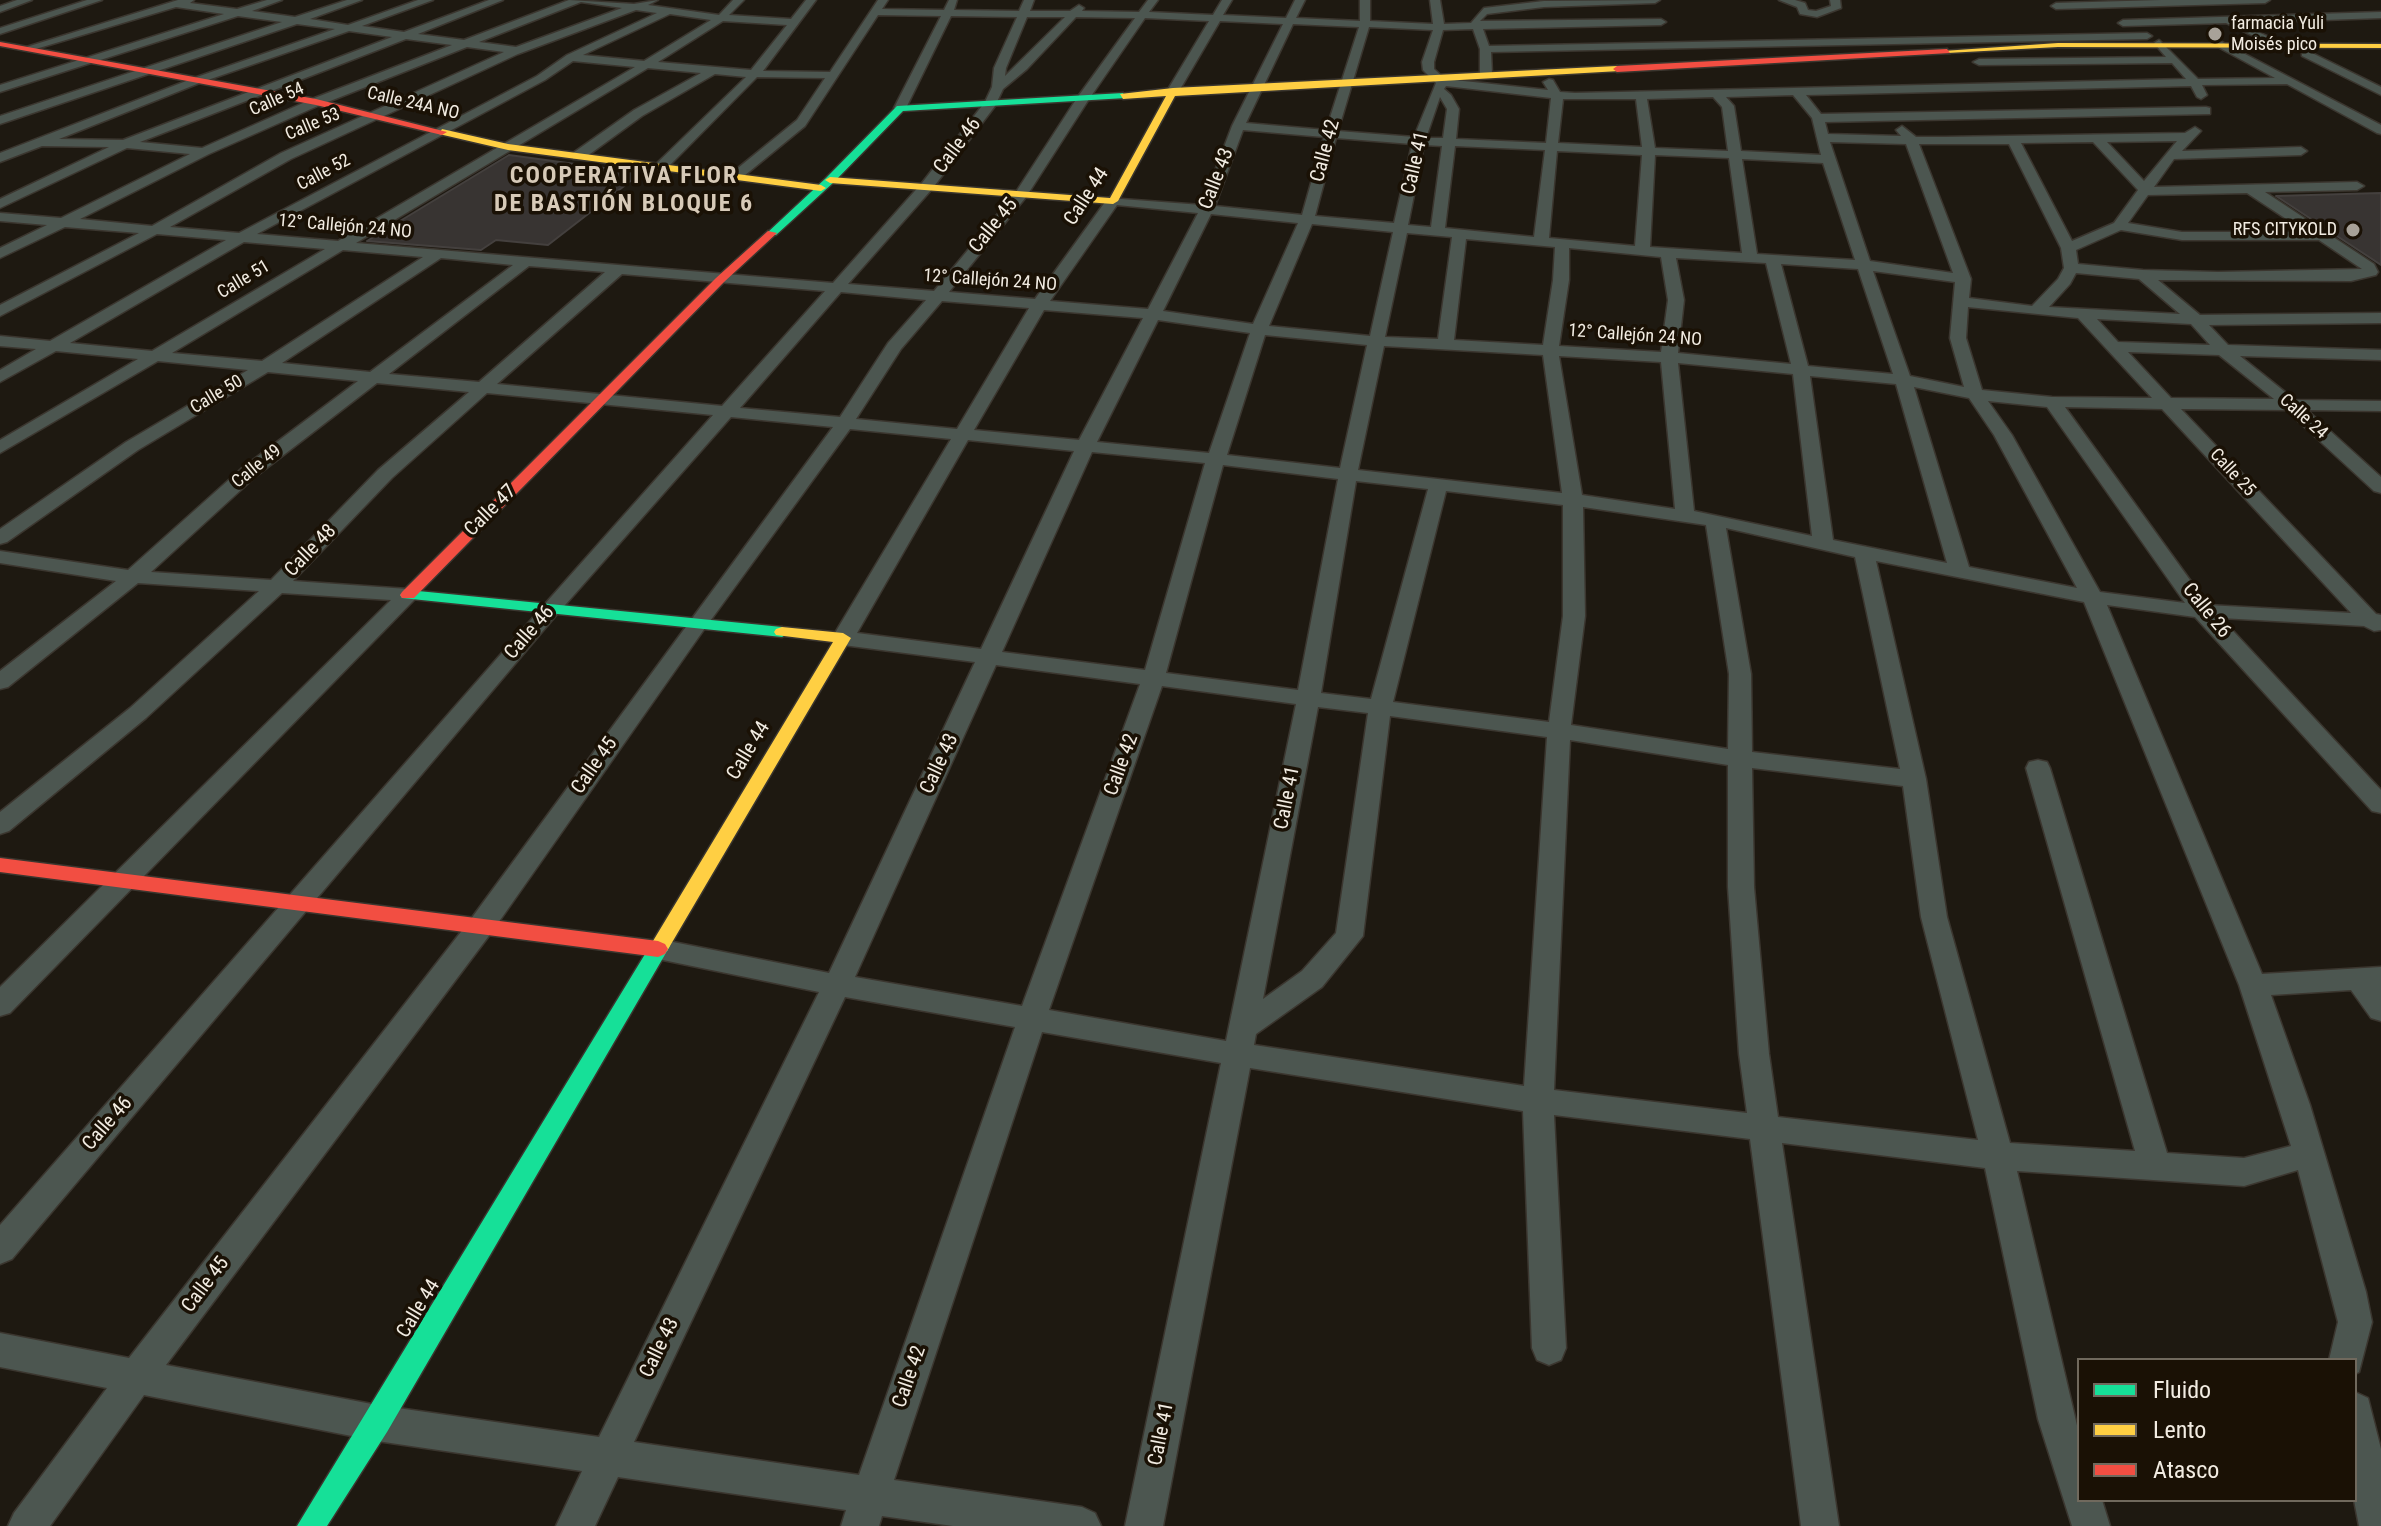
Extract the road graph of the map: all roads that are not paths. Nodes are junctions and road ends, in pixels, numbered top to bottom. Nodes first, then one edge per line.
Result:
1 (27, 0) edge
2 (97, 0) edge
3 (189, 0) edge
4 (277, 0) edge
5 (357, 0) edge
6 (428, 0) edge
7 (498, 0) edge
8 (581, 0) edge
9 (653, 0) edge
10 (739, 0) edge
11 (811, 0) edge
12 (883, 0) edge
13 (955, 0) edge
14 (1029, 0) edge
15 (1088, 0) edge
16 (1153, 0) edge
17 (1227, 0) edge
18 (1300, 0) edge
19 (1435, 0) edge
20 (1485, 0) edge
21 (1655, 0) edge
22 (1784, 0) edge
23 (1835, 0) edge
24 (2265, 0) edge
25 (2180, 1) edge
26 (2051, 3) edge
27 (175, 4) junction
28 (637, 7) junction
29 (0, 9) edge
30 (2379, 9) edge
31 (671, 10) junction
32 (875, 12) junction
33 (1365, 12) edge
34 (236, 13) junction
35 (947, 13) junction
36 (1024, 13) junction
37 (1071, 14) junction
38 (1142, 15) junction
39 (721, 18) junction
40 (1216, 18) junction
41 (1290, 20) junction
42 (2223, 20) junction
43 (294, 21) junction
44 (792, 22) junction
45 (1661, 22) junction
46 (2115, 23) dead end
47 (1439, 27) junction
48 (1475, 27) junction
49 (347, 28) junction
50 (0, 31) edge
51 (403, 36) junction
52 (2102, 36) junction
53 (2265, 38) junction
54 (2153, 40) junction
55 (1673, 43) junction
56 (0, 44) edge
57 (465, 44) junction
58 (2222, 45) junction
59 (2283, 47) junction
60 (25, 49) junction
61 (1485, 49) junction
62 (2380, 49) edge
63 (516, 51) junction
64 (544, 54) dead end
65 (2306, 54) dead end
66 (564, 56) junction
67 (84, 60) junction
68 (2176, 60) junction
69 (1979, 62) dead end
70 (647, 64) junction
71 (1685, 65) junction
72 (714, 70) junction
73 (142, 71) junction
74 (1539, 72) junction
75 (755, 74) junction
76 (1486, 74) junction
77 (833, 75) junction
78 (198, 80) junction
79 (2292, 81) junction
80 (1345, 82) junction
81 (2195, 82) junction
82 (1438, 83) junction
83 (1256, 87) junction
84 (0, 89) edge
85 (256, 90) junction
86 (1872, 90) junction
87 (1173, 91) junction
88 (1797, 92) junction
89 (2381, 92) edge
90 (1717, 94) junction
91 (995, 95) junction
92 (1557, 96) junction
93 (1641, 96) junction
94 (1083, 98) junction
95 (316, 102) junction
96 (900, 108) junction
97 (2206, 111) junction
98 (377, 117) junction
99 (1891, 117) junction
100 (1818, 118) junction
101 (0, 120) edge
102 (1238, 126) junction
103 (2381, 130) edge
104 (441, 131) junction
105 (1331, 133) junction
106 (2189, 137) junction
107 (1824, 138) junction
108 (2096, 138) junction
109 (1911, 139) junction
110 (2013, 140) junction
111 (1419, 141) junction
112 (1451, 142) junction
113 (31, 143) junction
114 (0, 145) edge
115 (124, 145) junction
116 (508, 147) junction
117 (1550, 147) junction
118 (1649, 150) junction
119 (205, 151) junction
120 (2301, 151) dead end
121 (1735, 155) junction
122 (2170, 155) junction
123 (578, 156) junction
124 (0, 158) edge
125 (1828, 159) junction
126 (660, 167) junction
127 (734, 177) junction
128 (826, 184) junction
129 (927, 186) junction
130 (2357, 186) dead end
131 (2252, 190) junction
132 (2146, 191) junction
133 (1021, 194) junction
134 (1113, 201) junction
135 (0, 204) edge
136 (1207, 209) junction
137 (0, 217) edge
138 (1308, 217) junction
139 (64, 223) junction
140 (2119, 226) junction
141 (1401, 227) junction
142 (155, 230) junction
143 (1438, 231) junction
144 (1460, 233) junction
145 (2321, 236) junction
146 (240, 238) junction
147 (1855, 239) junction
148 (1551, 242) junction
149 (340, 246) junction
150 (2068, 248) junction
151 (1642, 251) junction
152 (1668, 253) junction
153 (0, 254) edge
154 (436, 255) junction
155 (1750, 259) junction
156 (1773, 261) junction
157 (524, 263) junction
158 (1866, 265) junction
159 (2071, 268) junction
160 (1920, 270) junction
161 (616, 271) junction
162 (2143, 275) junction
163 (2376, 275) edge
164 (1963, 279) junction
165 (720, 280) junction
166 (836, 289) junction
167 (937, 297) junction
168 (1960, 301) junction
169 (1039, 305) junction
170 (0, 311) edge
171 (2036, 311) junction
172 (1152, 314) junction
173 (2083, 314) junction
174 (2381, 318) edge
175 (2196, 320) junction
176 (1259, 330) junction
177 (0, 341) edge
178 (1376, 341) junction
179 (57, 346) junction
180 (1445, 346) junction
181 (2115, 347) junction
182 (1550, 350) junction
183 (2223, 350) junction
184 (2381, 355) edge
185 (155, 356) junction
186 (1669, 357) junction
187 (265, 367) junction
188 (1801, 370) junction
189 (0, 377) edge
190 (370, 378) junction
191 (1903, 380) junction
192 (481, 389) junction
193 (1975, 394) junction
194 (600, 401) junction
195 (2052, 402) junction
196 (2167, 403) junction
197 (2290, 404) junction
198 (2381, 406) edge
199 (725, 413) junction
200 (844, 424) junction
201 (963, 436) junction
202 (1085, 447) junction
203 (0, 448) edge
204 (1216, 459) junction
205 (1348, 475) junction
206 (1438, 486) junction
207 (2381, 487) edge
208 (1573, 500) junction
209 (1685, 514) junction
210 (1715, 520) junction
211 (0, 538) edge
212 (1823, 542) junction
213 (1864, 553) junction
214 (0, 557) edge
215 (1960, 572) junction
216 (133, 577) junction
217 (277, 586) junction
218 (408, 595) junction
219 (2093, 597) junction
220 (551, 609) junction
221 (2202, 611) junction
222 (697, 623) junction
223 (2377, 625) edge
224 (843, 638) junction
225 (989, 658) junction
226 (1153, 680) junction
227 (0, 682) edge
228 (1308, 700) junction
229 (1380, 708) junction
230 (1559, 731) junction
231 (1742, 759) junction
232 (2038, 768) dead end
233 (1914, 779) junction
234 (2381, 805) edge
235 (0, 825) edge
236 (0, 865) edge
237 (125, 881) junction
238 (298, 903) junction
239 (481, 926) junction
240 (658, 949) junction
241 (2370, 978) edge
242 (837, 985) junction
243 (2253, 985) junction
244 (0, 1005) edge
245 (2381, 1010) edge
246 (1032, 1018) junction
247 (1240, 1041) junction
248 (1538, 1101) junction
249 (1763, 1126) junction
250 (2309, 1154) junction
251 (1998, 1156) junction
252 (2154, 1164) junction
253 (0, 1249) edge
254 (1549, 1348) dead end
255 (0, 1350) edge
256 (2347, 1358) edge
257 (136, 1377) junction
258 (2357, 1420) edge
259 (377, 1423) junction
260 (607, 1457) junction
261 (2077, 1483) edge
262 (2084, 1502) edge
263 (865, 1511) edge
264 (27, 1526) edge
265 (311, 1526) edge
266 (575, 1526) edge
267 (1082, 1526) edge
268 (1144, 1526) edge
269 (1820, 1526) edge
270 (2091, 1526) edge
271 (2378, 1526) edge

1 - 29 street
2 - 50 street
3 - 27 street
4 - 34 street
5 - 43 street
6 - 49 street
7 - 51 street
8 - 28 street
8 - 57 street, Calle 54
9 - 28 street, Calle 53
10 - 39 street, Calle 51
11 - 44 street
12 - 32 street
13 - 35 street, Calle 47
14 - 36 street, Calle 46
15 - 37 street
16 - 38 street, Calle 45
17 - 40 street, Calle 44
18 - 41 street, Calle 43
19 - 47 street
20 - 47 street
21 - 45 street
21 - 48 street
22 - 23 street
24 - 25 street
25 - 26 street
25 - 42 street
26 - 52 street
27 - 34 street
27 - 60 street
28 - 31 street
28 - 63 street, Calle 53
30 - 42 street
31 - 39 street
31 - 66 street, Calle 52
32 - 35 street
32 - 77 street
33 - 41 street
33 - 47 street
33 - 80 street, Calle 42
34 - 43 street
34 - 67 street
35 - 36 street
35 - 96 street, Calle 47
36 - 37 street
36 - 91 street, Calle 46
37 - 38 street
37 - 91 street
38 - 40 street
38 - 94 street, Calle 45
39 - 44 street
39 - 70 street, Calle 51
40 - 41 street
40 - 87 street, Calle 44
41 - 83 street, Calle 43
42 - 46 street
42 - 53 street
43 - 49 street
43 - 73 street
44 - 75 street
45 - 48 street
45 - 55 street
47 - 48 street
47 - 82 street
48 - 61 street
49 - 51 street
49 - 78 street
51 - 57 street
51 - 85 street
52 - 54 street
52 - 55 street
53 - 54 street
53 - 59 street
53 - 62 street
54 - 58 street
54 - 68 street
54 - 71 street
55 - 61 street
55 - 71 street
56 - 60 street, Calle 24A NO
57 - 63 street
57 - 95 street, Calle 54
58 - 59 street
58 - 79 street
59 - 62 street
60 - 67 street, Calle 24A NO
61 - 76 street
63 - 64 street
63 - 98 street, Calle 53
65 - 89 street
66 - 70 street
66 - 104 street, Calle 52
67 - 73 street, Calle 24A NO
67 - 84 street
68 - 69 street
68 - 81 street
70 - 72 street
70 - 116 street, Calle 51
71 - 74 street
72 - 75 street
72 - 123 street
73 - 78 street, Calle 24A NO
73 - 101 street
74 - 76 street
74 - 92 street
75 - 77 street
75 - 126 street
76 - 82 street
77 - 127 street
78 - 85 street, Calle 24A NO
78 - 113 street
79 - 81 street
79 - 103 street
80 - 82 street
80 - 83 street
80 - 105 street, Calle 42
81 - 86 street
81 - 97 street
82 - 92 street
82 - 111 street, Calle 41
82 - 112 street
83 - 87 street
83 - 102 street, Calle 43
85 - 95 street, Calle 24A NO
85 - 115 street
86 - 88 street
86 - 99 street
87 - 94 street
87 - 134 street, Calle 44
88 - 90 street
88 - 100 street
90 - 93 street
90 - 121 street
91 - 94 street
91 - 96 street
91 - 129 street, Calle 46
92 - 93 street
92 - 117 street
93 - 118 street
94 - 133 street, Calle 45
95 - 98 street, Calle 24A NO
95 - 119 street, Calle 54
96 - 128 street, Calle 47
97 - 99 street
97 - 106 street
98 - 104 street, Calle 24A NO
98 - 142 street, Calle 53
99 - 100 street
99 - 109 street
100 - 107 street
102 - 105 street
102 - 136 street, Calle 43
104 - 116 street, Calle 24A NO
104 - 146 street, Calle 52
105 - 111 street
105 - 138 street, Calle 42
106 - 108 street
106 - 122 street
107 - 109 street
107 - 125 street
108 - 110 street
108 - 132 street
109 - 110 street
109 - 164 street
110 - 150 street
111 - 112 street
111 - 141 street, Calle 41
112 - 117 street
112 - 143 street
113 - 114 street
113 - 115 street
113 - 124 street
115 - 119 street
115 - 135 street
116 - 123 street, Calle 24A NO
116 - 149 street, Calle 51
117 - 118 street
117 - 148 street
118 - 121 street
118 - 151 street
119 - 139 street, Calle 54
120 - 122 street
121 - 125 street
121 - 155 street
122 - 132 street
123 - 126 street, Calle 24A NO
125 - 147 street
126 - 127 street, Calle 24A NO
127 - 128 street, Calle 24A NO
128 - 129 street, Calle 24A NO
128 - 165 street, Calle 47
129 - 133 street, Calle 24A NO
129 - 166 street, Calle 46
130 - 131 street
131 - 132 street
131 - 145 street
132 - 140 street
133 - 134 street, Calle 24A NO
133 - 167 street, Calle 45
134 - 136 street
134 - 169 street, Calle 44
136 - 138 street
136 - 172 street, Calle 43
137 - 139 street, 12° Callejón 24 NO
138 - 141 street
138 - 176 street, Calle 42
139 - 142 street, 12° Callejón 24 NO
139 - 153 street, Calle 54
140 - 145 street
140 - 150 street
141 - 143 street
141 - 178 street, Calle 41
142 - 146 street, 12° Callejón 24 NO
142 - 170 street, Calle 53
143 - 144 street
144 - 148 street
144 - 180 street
145 - 163 street
146 - 149 street, 12° Callejón 24 NO
146 - 179 street, Calle 52
147 - 158 street
147 - 160 street
148 - 151 street
148 - 182 street
149 - 154 street, 12° Callejón 24 NO
149 - 185 street, Calle 51
150 - 159 street
151 - 152 street
152 - 155 street
152 - 186 street
154 - 157 street, 12° Callejón 24 NO
154 - 187 street, Calle 50
155 - 156 street
156 - 158 street
156 - 188 street
157 - 161 street, 12° Callejón 24 NO
157 - 190 street, Calle 49
158 - 160 street
158 - 191 street
159 - 162 street
159 - 171 street
160 - 164 street
161 - 165 street, 12° Callejón 24 NO
161 - 192 street, Calle 48
162 - 163 street
162 - 175 street, Calle 24
164 - 168 street
165 - 166 street, 12° Callejón 24 NO
165 - 194 street, Calle 47
166 - 167 street, 12° Callejón 24 NO
166 - 199 street, Calle 46
167 - 169 street, 12° Callejón 24 NO
167 - 200 street, Calle 45
168 - 171 street
168 - 193 street
169 - 172 street, 12° Callejón 24 NO
169 - 201 street, Calle 44
171 - 173 street
172 - 176 street, 12° Callejón 24 NO
172 - 202 street, Calle 43
173 - 175 street
173 - 181 street, Calle 25
174 - 175 street
175 - 183 street, Calle 24
176 - 178 street, 12° Callejón 24 NO
176 - 204 street, Calle 42
177 - 179 street
178 - 180 street, 12° Callejón 24 NO
178 - 205 street, Calle 41
179 - 185 street
179 - 189 street, Calle 52
180 - 182 street, 12° Callejón 24 NO
181 - 183 street
181 - 196 street, Calle 25
182 - 186 street, 12° Callejón 24 NO
182 - 208 street
183 - 184 street
183 - 197 street, Calle 24
185 - 187 street
185 - 203 street, Calle 51
186 - 188 street, 12° Callejón 24 NO
186 - 209 street
187 - 190 street
187 - 211 street, Calle 50
188 - 191 street, 12° Callejón 24 NO
188 - 212 street
190 - 192 street
190 - 216 street, Calle 49
191 - 193 street, 12° Callejón 24 NO
191 - 215 street
192 - 194 street
192 - 217 street, Calle 48
193 - 195 street, 12° Callejón 24 NO
193 - 219 street
194 - 199 street
194 - 218 street, Calle 47
195 - 196 street, 12° Callejón 24 NO
195 - 221 street, Calle 26
196 - 197 street, 12° Callejón 24 NO
196 - 223 street, Calle 25
197 - 198 street, 12° Callejón 24 NO
197 - 207 street, Calle 24
199 - 200 street
199 - 220 street, Calle 46
200 - 201 street
200 - 222 street, Calle 45
201 - 202 street
201 - 224 street, Calle 44
202 - 204 street
202 - 225 street, Calle 43
204 - 205 street
204 - 226 street, Calle 42
205 - 206 street
205 - 228 street, Calle 41
206 - 208 street
206 - 229 street
208 - 209 street
208 - 230 street
209 - 210 street
210 - 212 street
210 - 231 street
212 - 213 street
213 - 215 street
213 - 233 street
214 - 216 street
215 - 219 street
216 - 217 street
216 - 227 street, Calle 49
217 - 218 street
217 - 235 street, Calle 48
218 - 220 street
218 - 237 street, Calle 47
219 - 221 street
219 - 243 street
220 - 222 street
220 - 238 street, Calle 46
221 - 223 street
221 - 234 street, Calle 26
222 - 224 street
222 - 239 street, Calle 45
224 - 225 street
224 - 240 street, Calle 44
225 - 226 street
225 - 242 street, Calle 43
226 - 228 street
226 - 246 street, Calle 42
228 - 229 street
228 - 247 street, Calle 41
229 - 230 street
229 - 247 street
230 - 231 street
230 - 248 street
231 - 233 street
231 - 249 street
232 - 252 street
233 - 251 street
236 - 237 street
237 - 238 street
237 - 244 street, Calle 47
238 - 239 street
238 - 253 street, Calle 46
239 - 240 street
239 - 257 street, Calle 45
240 - 242 street
240 - 259 street, Calle 44
241 - 243 street
241 - 245 street
242 - 246 street
242 - 260 street, Calle 43
243 - 250 street
246 - 247 street
246 - 263 street, Calle 42
247 - 248 street
247 - 268 street, Calle 41
248 - 249 street
248 - 254 street
249 - 251 street
249 - 269 street
250 - 252 street
250 - 256 street
251 - 252 street
251 - 261 street
255 - 257 street
257 - 259 street
257 - 264 street, Calle 45
258 - 271 street
259 - 260 street
259 - 265 street, Calle 44
260 - 263 street
260 - 266 street, Calle 43
262 - 270 street
263 - 267 street

